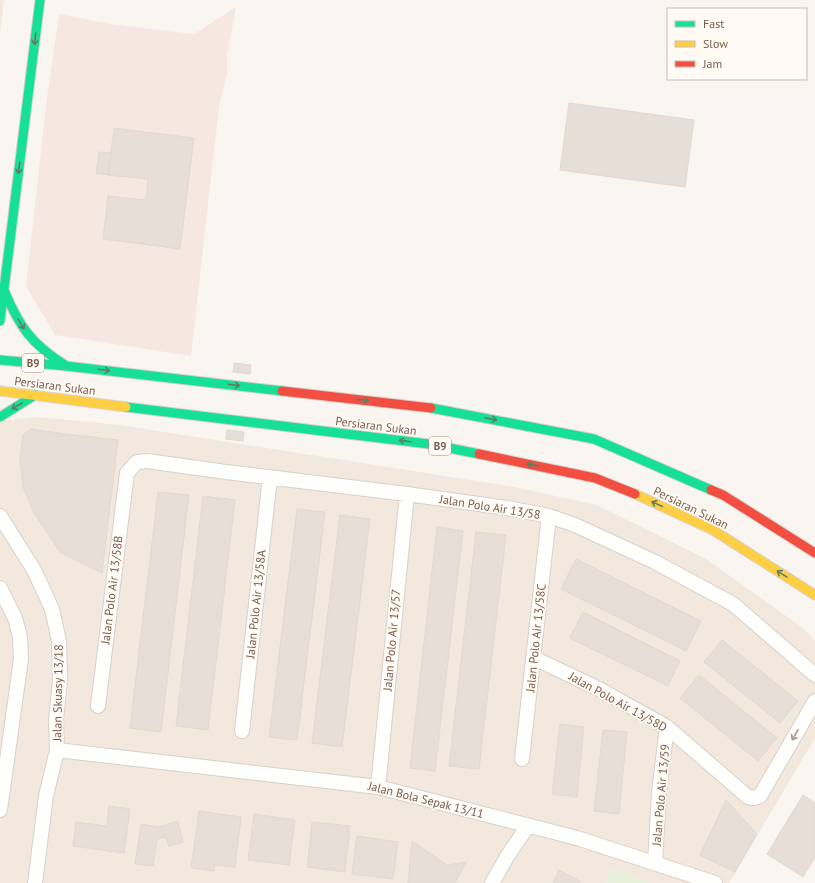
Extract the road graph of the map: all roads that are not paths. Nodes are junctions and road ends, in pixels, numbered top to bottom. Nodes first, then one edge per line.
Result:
1 (40, 0) edge
2 (4, 290) junction
3 (0, 321) edge
4 (0, 360) edge
5 (66, 366) junction
6 (0, 391) edge
7 (35, 395) junction
8 (0, 417) edge
9 (127, 473) joint
10 (270, 478) junction
11 (406, 494) junction
12 (0, 516) edge
13 (550, 516) junction
14 (815, 553) edge
15 (0, 588) edge
16 (815, 595) edge
17 (534, 658) junction
18 (815, 675) edge
19 (815, 701) edge
20 (98, 706) dead end
21 (667, 727) junction
22 (242, 732) dead end
23 (57, 750) junction
24 (522, 759) dead end
25 (378, 787) junction
26 (0, 810) edge
27 (528, 826) junction
28 (655, 863) junction
29 (35, 883) edge
30 (492, 883) edge
31 (715, 883) edge

1 -> 2 main road
2 - 3 main road
2 -> 5 main road
4 - 5 main road, Persiaran Sukan / B9
5 -> 14 main road, Persiaran Sukan / B9
6 - 7 main road, Persiaran Sukan / B9
7 -> 8 main road
16 -> 7 main road, Persiaran Sukan / B9
9 - 10 street, Jalan Polo Air 13/58
9 - 20 street, Jalan Polo Air 13/58B
10 - 11 street, Jalan Polo Air 13/58
10 - 22 street, Jalan Polo Air 13/58A
11 - 13 street, Jalan Polo Air 13/58
11 - 25 street, Jalan Polo Air 13/57
12 - 23 street, Jalan Skuasy 13/18
13 - 17 street, Jalan Polo Air 13/58C
13 - 18 street, Jalan Polo Air 13/58
15 - 26 street
17 - 21 street, Jalan Polo Air 13/58D
17 - 24 street, Jalan Polo Air 13/58C
19 -> 21 street, Jalan Polo Air 13/58D
21 - 28 street, Jalan Polo Air 13/59
23 - 25 street, Jalan Bola Sepak 13/11
23 - 29 street, Jalan Skuasy 13/18
25 - 27 street, Jalan Bola Sepak 13/11
27 - 28 street, Jalan Bola Sepak 13/11
27 - 30 street
28 - 31 street, Jalan Bola Sepak 13/11

